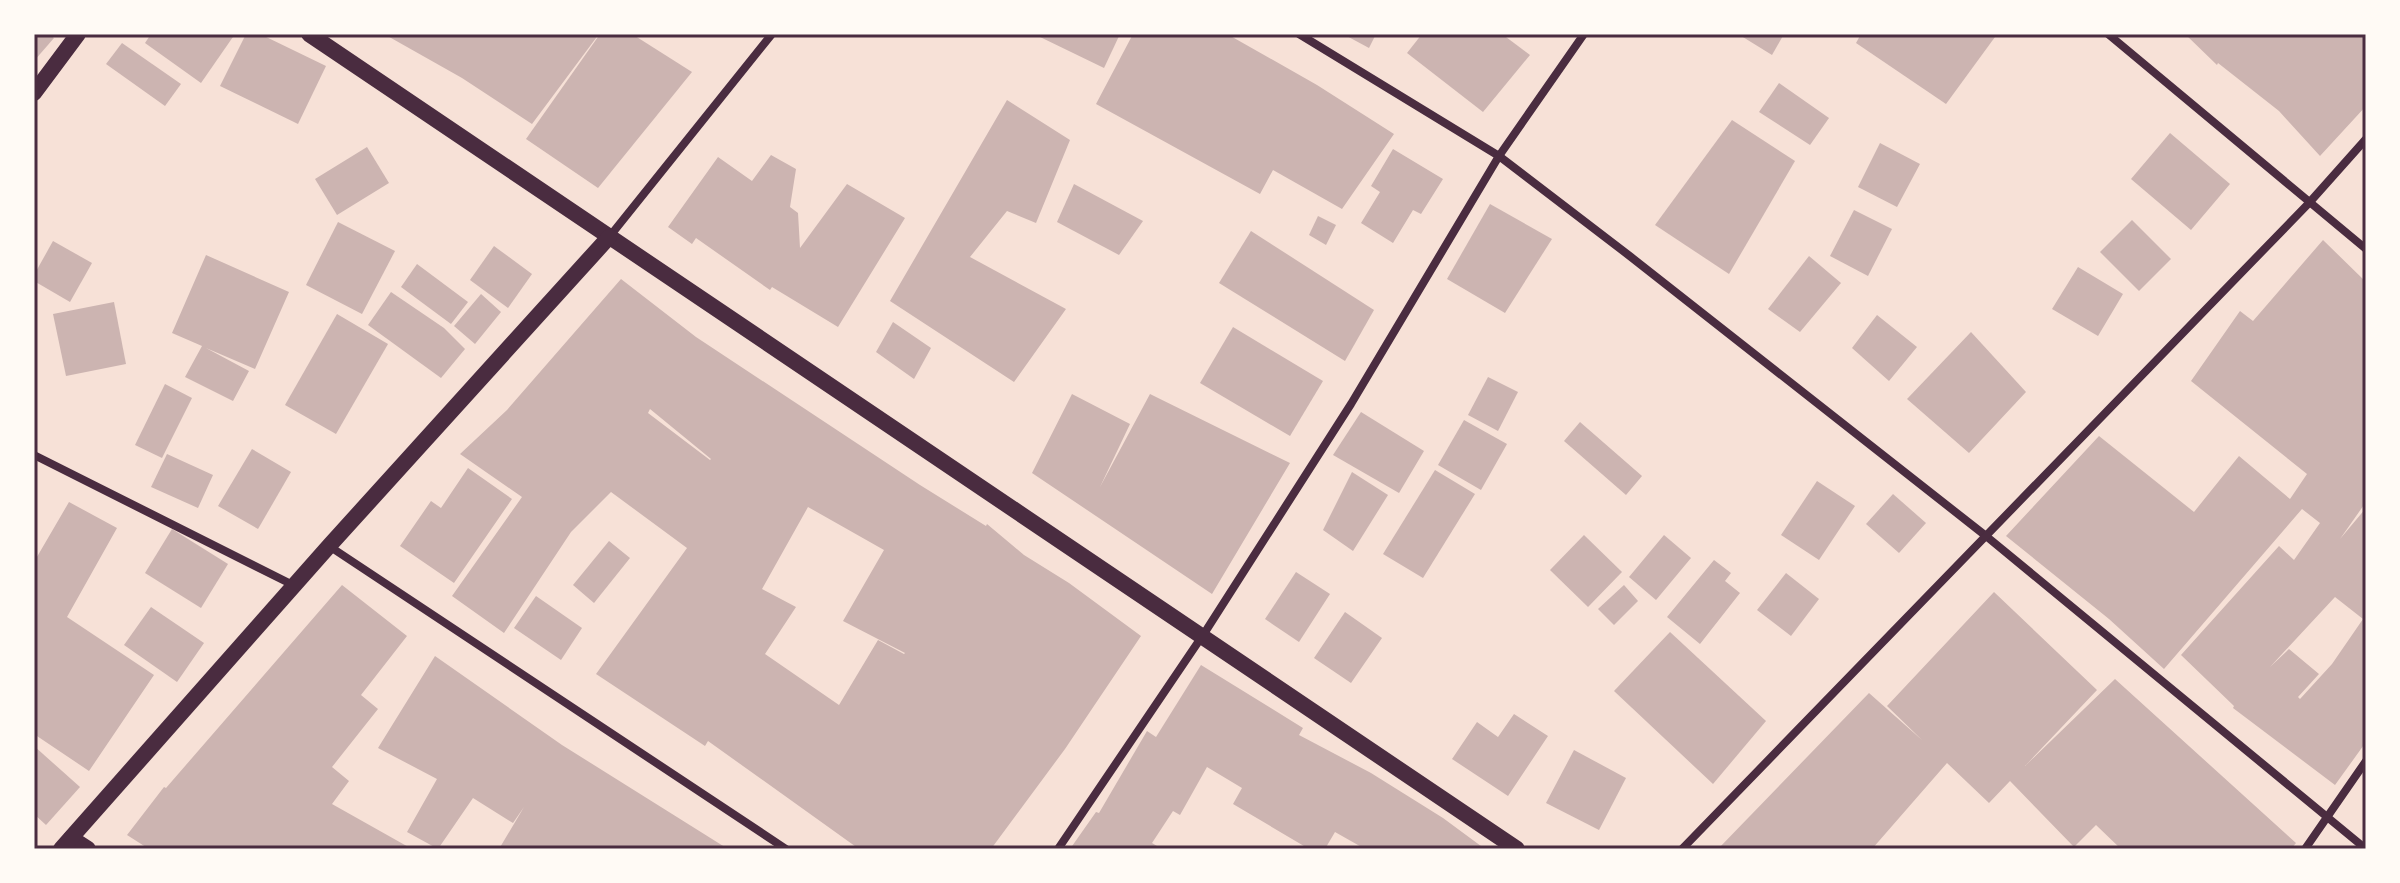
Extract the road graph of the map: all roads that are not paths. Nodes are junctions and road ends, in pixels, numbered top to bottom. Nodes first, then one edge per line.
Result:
1 (78, 34) edge
2 (309, 34) edge
3 (772, 34) edge
4 (1299, 34) edge
5 (1584, 34) edge
6 (2108, 34) edge
7 (34, 93) edge
8 (2366, 139) edge
9 (1499, 156) junction
10 (2309, 203) junction
11 (609, 237) junction
12 (2366, 249) edge
13 (34, 455) edge
14 (1986, 536) junction
15 (329, 546) junction
16 (294, 586) junction
17 (1202, 637) junction
18 (2366, 761) edge
19 (2326, 817) junction
20 (66, 844) edge
21 (88, 849) edge
22 (786, 849) edge
23 (1058, 849) edge
24 (1517, 849) edge
25 (1682, 849) edge
26 (2305, 849) edge
27 (2366, 849) edge

1 - 7 main road
2 - 11 main road
3 - 11 street
4 - 9 street
5 - 9 street
6 - 10 street
8 - 10 street
9 - 14 street
9 - 17 street
10 - 12 street
10 - 14 street
11 - 15 main road
11 - 17 main road
13 - 16 street
14 - 19 street
14 - 25 street
15 - 16 main road
15 - 22 street
16 - 20 main road
17 - 23 street
17 - 24 main road
18 - 19 street
19 - 26 street
19 - 27 street
20 - 21 main road

